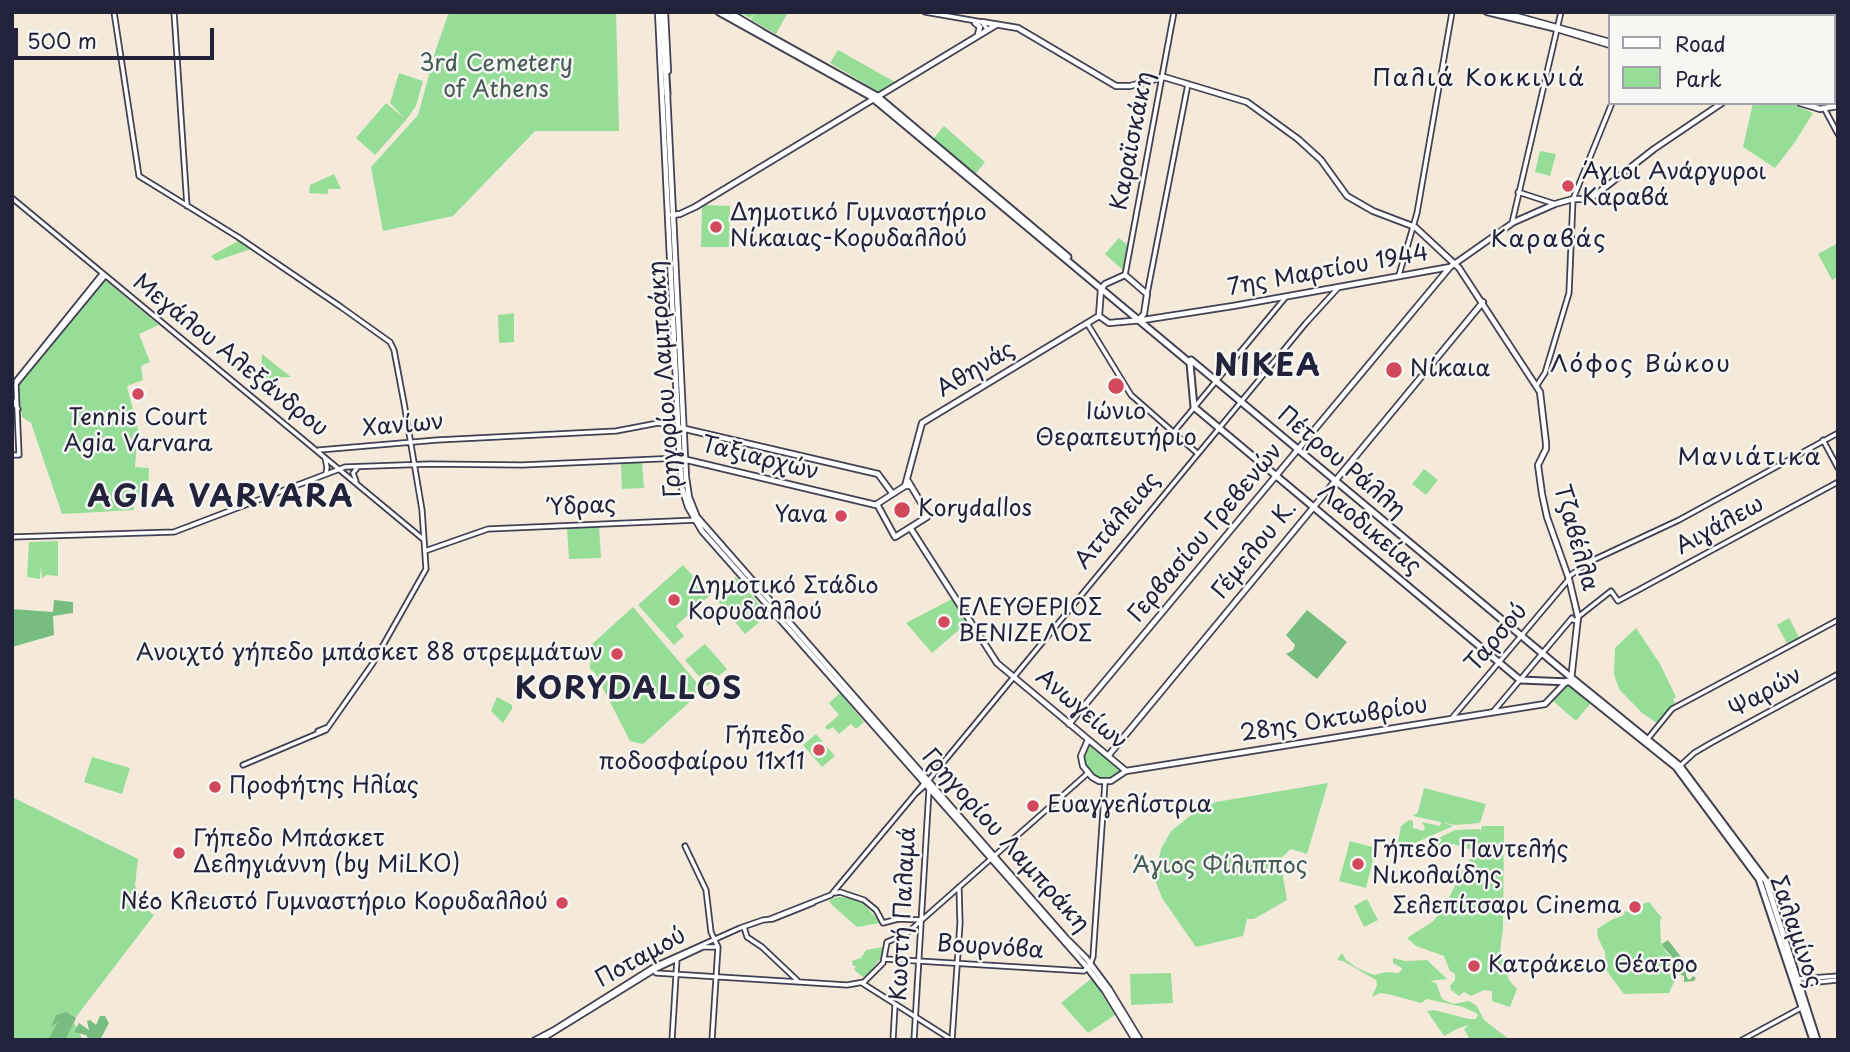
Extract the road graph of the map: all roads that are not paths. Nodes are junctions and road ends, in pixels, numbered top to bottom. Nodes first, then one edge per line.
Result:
1 (114, 12) edge
2 (174, 12) edge
3 (662, 12) edge
4 (719, 12) edge
5 (727, 12) edge
6 (925, 12) edge
7 (1174, 12) edge
8 (1452, 12) edge
9 (1487, 12) edge
10 (1502, 12) edge
11 (1561, 12) edge
12 (977, 22) junction
13 (997, 25) junction
14 (1558, 28) junction
15 (986, 30) junction
16 (978, 35) junction
17 (1608, 43) edge
18 (1164, 77) junction
19 (1188, 84) junction
20 (667, 94) junction
21 (875, 97) junction
22 (1611, 105) edge
23 (1719, 105) edge
24 (1831, 105) edge
25 (1814, 106) edge
26 (1826, 116) junction
27 (1838, 134) edge
28 (1518, 192) junction
29 (12, 198) edge
30 (1573, 199) junction
31 (1554, 203) junction
32 (187, 207) junction
33 (671, 217) junction
34 (1512, 223) junction
35 (1414, 226) junction
36 (1453, 265) junction
37 (104, 275) junction
38 (1125, 275) junction
39 (1399, 275) junction
40 (1102, 287) junction
41 (1340, 287) junction
42 (1147, 294) junction
43 (1288, 296) junction
44 (1483, 302) junction
45 (1099, 316) junction
46 (1152, 318) junction
47 (1141, 319) junction
48 (1087, 323) junction
49 (1151, 327) junction
50 (1216, 381) junction
51 (15, 383) edge
52 (1537, 384) junction
53 (12, 399) edge
54 (1240, 402) junction
55 (1194, 407) junction
56 (19, 410) junction
57 (681, 428) junction
58 (1219, 428) junction
59 (1173, 433) junction
60 (1838, 433) edge
61 (1824, 440) junction
62 (411, 443) junction
63 (315, 449) junction
64 (329, 450) junction
65 (1297, 450) junction
66 (1197, 453) junction
67 (12, 455) edge
68 (325, 457) junction
69 (683, 459) junction
70 (414, 464) junction
71 (358, 467) junction
72 (339, 468) junction
73 (1838, 468) edge
74 (326, 473) junction
75 (1276, 475) junction
76 (1336, 482) junction
77 (1838, 482) edge
78 (357, 483) junction
79 (908, 484) junction
80 (892, 493) junction
81 (876, 506) junction
82 (1314, 506) junction
83 (696, 520) junction
84 (911, 529) junction
85 (12, 537) edge
86 (424, 540) junction
87 (425, 551) junction
88 (1569, 578) junction
89 (1576, 619) junction
90 (1838, 620) edge
91 (1521, 636) junction
92 (1542, 653) junction
93 (1499, 663) junction
94 (1564, 671) junction
95 (1838, 674) edge
96 (1013, 677) junction
97 (1520, 680) junction
98 (1567, 681) junction
99 (1493, 713) junction
100 (1450, 719) junction
101 (1069, 724) junction
102 (1088, 740) junction
103 (1646, 741) junction
104 (1108, 756) junction
105 (243, 765) dead end
106 (1679, 768) junction
107 (1126, 771) junction
108 (1088, 773) junction
109 (1105, 782) junction
110 (926, 785) junction
111 (1710, 808) joint
112 (685, 846) dead end
113 (992, 858) junction
114 (959, 887) junction
115 (832, 893) junction
116 (921, 920) junction
117 (744, 927) junction
118 (715, 939) junction
119 (718, 947) junction
120 (885, 958) junction
121 (677, 959) junction
122 (918, 961) junction
123 (957, 963) junction
124 (1089, 967) junction
125 (655, 971) junction
126 (676, 974) junction
127 (716, 976) junction
128 (1838, 978) edge
129 (798, 981) junction
130 (1797, 981) junction
131 (862, 983) junction
132 (895, 1005) junction
133 (1803, 1007) junction
134 (915, 1017) junction
135 (534, 1040) edge
136 (541, 1040) edge
137 (672, 1040) edge
138 (712, 1040) edge
139 (893, 1040) edge
140 (914, 1040) edge
141 (952, 1040) edge
142 (1138, 1040) edge
143 (1742, 1040) edge
144 (1815, 1040) edge

1 - 32 street
2 - 32 street
3 - 20 main road, Γρηγορίου Λαμπράκη
3 - 20 main road
3 - 33 main road, Γρηγορίου Λαμπράκη
4 - 21 main road, Πέτρου Ράλλη
5 - 21 main road, Πέτρου Ράλλη
6 - 12 street
7 - 18 street, Καραϊσκάκη
8 - 35 street
9 - 14 main road
10 - 14 main road
11 - 14 street
12 - 13 main road
12 - 15 street
12 - 16 main road
13 - 15 main road
13 - 18 main road
14 - 17 main road
14 - 28 street
15 - 16 main road
16 - 21 main road
18 - 19 main road
18 - 38 street, Καραϊσκάκη
19 - 35 main road
19 - 42 street
20 - 33 main road, Γρηγορίου Λαμπράκη
21 - 33 main road
21 - 40 main road, Πέτρου Ράλλη
22 - 30 street
23 - 30 main road, 7ης Μαρτίου 1944
24 - 25 main road
24 - 26 street
25 - 26 street
26 - 27 street
28 - 31 street
28 - 34 street
29 - 37 street, Μεγάλου Αλεξάνδρου
30 - 31 main road, 7ης Μαρτίου 1944
30 - 52 street
31 - 34 main road, 7ης Μαρτίου 1944
32 - 62 street
33 - 57 main road, Γρηγορίου Λαμπράκη
34 - 36 main road, 7ης Μαρτίου 1944
35 - 36 main road, Τζαβέλλα
35 - 39 street
36 - 39 main road, 7ης Μαρτίου 1944
36 - 44 main road, Τζαβέλλα
36 - 65 main road, Γερβασίου Γρεβενών
37 - 51 street
37 - 63 street, Μεγάλου Αλεξάνδρου
38 - 40 main road
38 - 42 main road
39 - 41 main road, 7ης Μαρτίου 1944
40 - 45 main road
40 - 47 main road, Πέτρου Ράλλη
41 - 43 main road, 7ης Μαρτίου 1944
41 - 54 street, Αττάλειας
42 - 47 main road
43 - 46 main road, 7ης Μαρτίου 1944
43 - 50 street
44 - 52 main road, Τζαβέλλα
44 - 76 main road, Γέμελου Κ.
45 - 47 main road, 7ης Μαρτίου 1944
45 - 48 main road, Αθηνάς
46 - 47 main road, 7ης Μαρτίου 1944
46 - 49 main road
47 - 49 main road, Πέτρου Ράλλη
47 - 55 main road, Πέτρου Ράλλη
48 - 59 street
48 - 79 main road, Αθηνάς
49 - 50 main road, Πέτρου Ράλλη
50 - 54 main road, Πέτρου Ράλλη
50 - 55 street
51 - 56 street
52 - 88 main road, Τζαβέλλα
53 - 56 street
54 - 58 street, Αττάλειας
54 - 65 main road, Πέτρου Ράλλη
55 - 58 main road, Λαοδικείας
55 - 59 street
56 - 67 street
57 - 62 street, Χανίων
57 - 69 main road, Γρηγορίου Λαμπράκη
57 - 80 main road
58 - 66 street, Αττάλειας
58 - 75 main road, Λαοδικείας
59 - 66 street
60 - 61 street, Ταρσού
61 - 73 street
61 - 88 street, Ταρσού
62 - 64 street, Χανίων
62 - 70 street
63 - 64 street, Χανίων
63 - 68 street, Μεγάλου Αλεξάνδρου
64 - 68 street
65 - 75 main road, Γερβασίου Γρεβενών
65 - 76 main road, Πέτρου Ράλλη
66 - 96 street, Αττάλειας
68 - 72 street, Μεγάλου Αλεξάνδρου
68 - 74 street
69 - 70 street, Ταξιαρχών
69 - 81 main road, Ταξιαρχών
69 - 83 main road, Γρηγορίου Λαμπράκη
70 - 71 street, Ταξιαρχών
70 - 86 street
71 - 72 street, Ταξιαρχών
71 - 78 street
72 - 74 street, Ταξιαρχών
72 - 78 street, Μεγάλου Αλεξάνδρου
74 - 85 street, Ταξιαρχών
75 - 82 main road, Λαοδικείας
75 - 101 main road, Γερβασίου Γρεβενών
76 - 82 main road, Γέμελου Κ.
76 - 91 main road, Πέτρου Ράλλη
77 - 89 street, Αιγάλεω
78 - 86 street, Μεγάλου Αλεξάνδρου
79 - 80 main road
79 - 84 main road
80 - 81 main road
81 - 84 main road
82 - 93 main road, Λαοδικείας
82 - 104 main road, Γέμελου Κ.
83 - 87 street, Ύδρας
83 - 110 main road, Γρηγορίου Λαμπράκη
84 - 96 main road, Ανωγείων
86 - 87 street
87 - 105 street
88 - 89 main road, Τζαβέλλα
88 - 91 street, Ταρσού
89 - 92 street
89 - 98 main road, Τζαβέλλα
90 - 103 street
91 - 92 main road, Πέτρου Ράλλη
91 - 93 street, Ταρσού
92 - 94 main road, Πέτρου Ράλλη
92 - 97 street
93 - 97 main road, Λαοδικείας
93 - 100 street, Ταρσού
94 - 98 main road, Πέτρου Ράλλη
94 - 98 main road
95 - 106 street, Ψαρών
96 - 101 main road, Ανωγείων
96 - 110 street, Αττάλειας
97 - 98 main road
97 - 99 street
98 - 99 main road, 28ης Οκτωβρίου
98 - 103 main road, Πέτρου Ράλλη
99 - 100 main road, 28ης Οκτωβρίου
100 - 107 main road, 28ης Οκτωβρίου
101 - 102 main road, Ανωγείων
102 - 104 main road, Ανωγείων
102 - 108 main road
103 - 106 main road, Πέτρου Ράλλη
104 - 107 main road, Ανωγείων
106 - 111 main road, Πέτρου Ράλλη
107 - 109 main road, 28ης Οκτωβρίου
108 - 109 main road
108 - 113 street
109 - 124 street
110 - 113 main road, Γρηγορίου Λαμπράκη
110 - 113 main road, Γρηγορίου Λαμπράκη
110 - 115 street, Αττάλειας
110 - 116 street, Κωστή Παλαμά
111 - 130 main road, Σαλαμίνος
112 - 118 street
113 - 114 street
113 - 124 main road, Γρηγορίου Λαμπράκη
114 - 116 street
114 - 123 street
115 - 116 street
115 - 117 street, Ποταμού
116 - 120 street
116 - 122 street, Κωστή Παλαμά
117 - 118 street, Ποταμού
117 - 129 street
118 - 119 street
118 - 135 street, Ποταμού
119 - 121 street, Ποταμού
119 - 127 street
120 - 122 street, Βουρνόβα
120 - 131 street
121 - 125 street, Ποταμού
121 - 126 street
122 - 123 street, Βουρνόβα
122 - 134 street, Κωστή Παλαμά
123 - 124 street, Βουρνόβα
123 - 141 street
124 - 142 main road, Γρηγορίου Λαμπράκη
125 - 126 street
125 - 136 street, Ποταμού
126 - 127 street
126 - 137 street
127 - 129 street
127 - 138 street
128 - 130 street
129 - 131 street
130 - 133 main road, Σαλαμίνος
130 - 144 main road, Σαλαμίνος
131 - 132 street
132 - 134 street
132 - 139 street
133 - 143 street
133 - 144 main road, Σαλαμίνος
134 - 140 street, Κωστή Παλαμά
134 - 141 street

